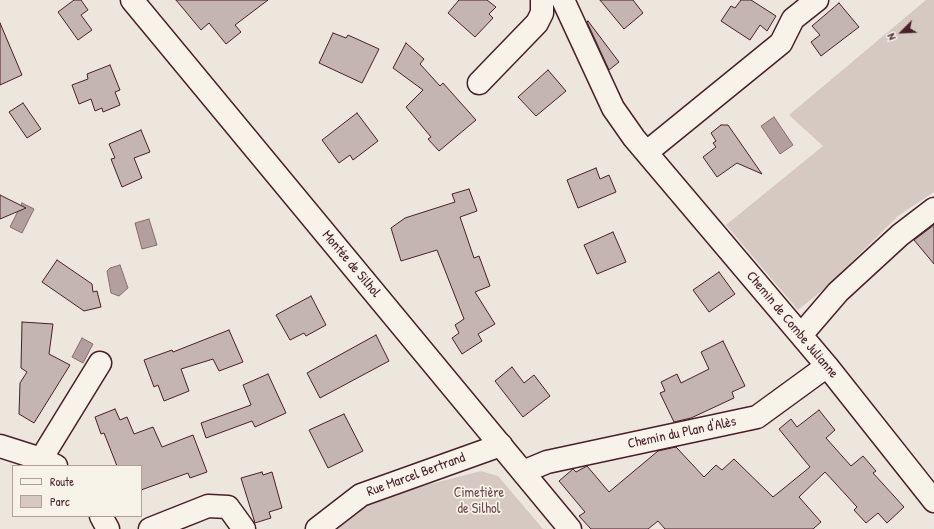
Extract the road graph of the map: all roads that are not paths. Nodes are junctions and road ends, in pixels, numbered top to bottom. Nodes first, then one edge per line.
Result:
1 (132, 0) edge
2 (542, 0) edge
3 (563, 0) edge
4 (817, 0) edge
5 (479, 82) dead end
6 (647, 152) junction
7 (934, 209) edge
8 (801, 335) junction
9 (100, 364) dead end
10 (827, 366) junction
11 (501, 444) junction
12 (0, 446) edge
13 (49, 463) edge
14 (523, 472) junction
15 (934, 501) edge
16 (102, 517) edge
17 (108, 529) edge
18 (150, 529) edge
19 (244, 529) edge
20 (317, 529) edge
21 (570, 529) edge

1 - 11 street, Montée de Silhol
2 - 5 street
3 - 6 street, Chemin de Combe Julianne
4 - 6 street
6 - 8 street, Chemin de Combe Julianne
7 - 8 street
8 - 10 street, Chemin de Combe Julianne
9 - 13 street
10 - 14 street, Chemin du Plan d'Alès
10 - 15 street, Chemin de Combe Julianne
11 - 14 street, Montée de Silhol
11 - 20 street, Rue Marcel Bertrand
12 - 13 street
14 - 21 street, Montée de Silhol
16 - 17 street
18 - 19 street

